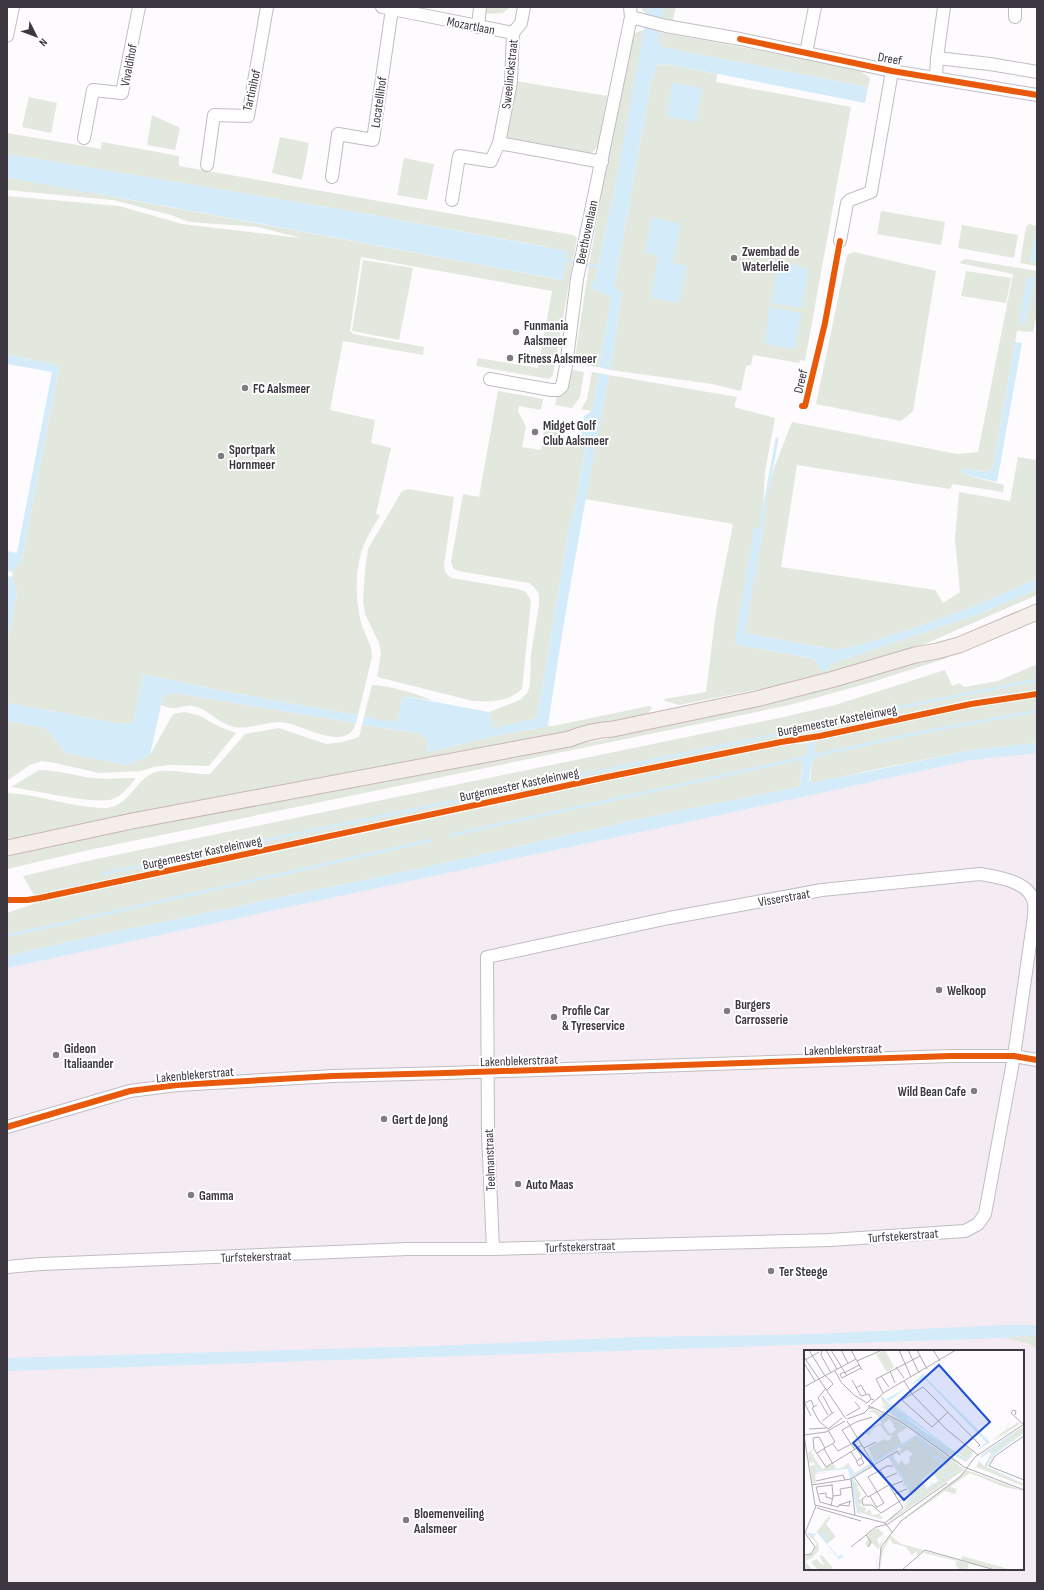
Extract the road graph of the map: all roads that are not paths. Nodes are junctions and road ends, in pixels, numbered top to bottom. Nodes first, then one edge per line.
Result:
1 (13, 7) edge
2 (139, 7) edge
3 (267, 7) edge
4 (480, 7) edge
5 (524, 7) edge
6 (815, 7) edge
7 (944, 7) edge
8 (387, 8) edge
9 (631, 12) edge
10 (478, 27) junction
11 (513, 33) junction
12 (7, 36) edge
13 (806, 53) junction
14 (937, 58) junction
15 (892, 70) junction
16 (1037, 72) edge
17 (936, 77) junction
18 (1037, 95) edge
19 (84, 138) dead end
20 (499, 143) junction
21 (602, 162) junction
22 (207, 165) dead end
23 (332, 177) dead end
24 (452, 200) dead end
25 (840, 241) dead end
26 (490, 379) dead end
27 (1037, 602) edge
28 (1037, 612) edge
29 (915, 655) junction
30 (14, 847) edge
31 (7, 852) edge
32 (1014, 1056) junction
33 (1037, 1060) edge
34 (488, 1072) junction
35 (7, 1127) edge
36 (493, 1249) junction
37 (7, 1267) edge

1 - 12 street
2 - 19 street, Vivaldihof
3 - 22 street, Tartinihof
4 - 10 street
5 - 11 street, Sweelinckstraat
6 - 13 street
7 - 14 street
8 - 10 street, Mozartlaan
8 - 23 street, Locatellihof
9 - 13 street, Dreef
9 - 21 street, Beethovenlaan
10 - 11 street, Mozartlaan
11 - 20 street, Sweelinckstraat
13 - 15 street, Dreef
14 - 16 street
14 - 17 street
15 - 17 street, Dreef
15 - 25 street, Dreef
17 - 18 street, Dreef
20 - 21 street
20 - 24 street, Sweelinckstraat
21 - 26 street, Beethovenlaan
27 - 29 main road
28 - 29 main road
29 - 30 main road
30 - 31 main road
32 - 33 street, Lakenblekerstraat
32 - 34 street, Lakenblekerstraat
32 - 34 street, Visserstraat
32 - 36 street, Turfstekerstraat
34 - 35 street, Lakenblekerstraat
34 - 36 street, Teelmanstraat
36 - 37 street, Turfstekerstraat

